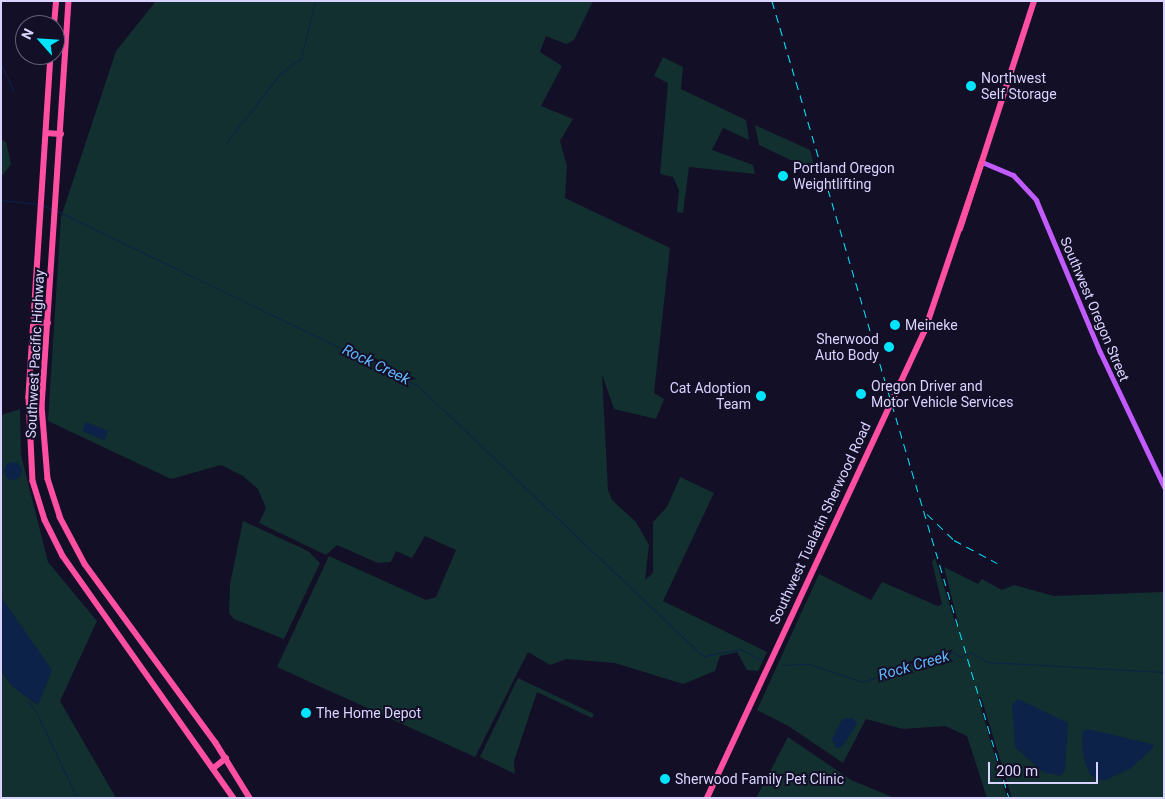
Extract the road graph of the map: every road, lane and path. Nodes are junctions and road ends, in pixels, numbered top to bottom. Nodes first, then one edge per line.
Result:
1 (56, 1) edge
2 (70, 1) edge
3 (1034, 1) edge
4 (55, 15) edge
5 (51, 65) edge
6 (46, 133) junction
7 (60, 134) junction
8 (982, 162) junction
9 (34, 322) junction
10 (48, 323) junction
11 (1164, 487) edge
12 (110, 599) junction
13 (99, 607) junction
14 (226, 758) junction
15 (215, 767) junction
16 (234, 798) edge
17 (250, 798) edge
18 (707, 798) edge

1 - 4 highway
2 - 7 highway, Southwest Pacific Highway
3 - 8 highway, Southwest Tualatin Sherwood Road
5 - 6 highway, Southwest Pacific Highway
6 - 7 highway
6 - 9 highway, Southwest Pacific Highway
7 - 10 highway, Southwest Pacific Highway
8 - 11 main road, Southwest Oregon Street
8 - 18 highway, Southwest Tualatin Sherwood Road
9 - 10 highway
9 - 13 highway, Southwest Pacific Highway
10 - 12 highway, Southwest Pacific Highway
12 - 13 highway
12 - 14 highway, Southwest Pacific Highway
13 - 15 highway, Southwest Pacific Highway
14 - 15 highway
14 - 17 highway, Southwest Pacific Highway
15 - 16 highway, Southwest Pacific Highway

